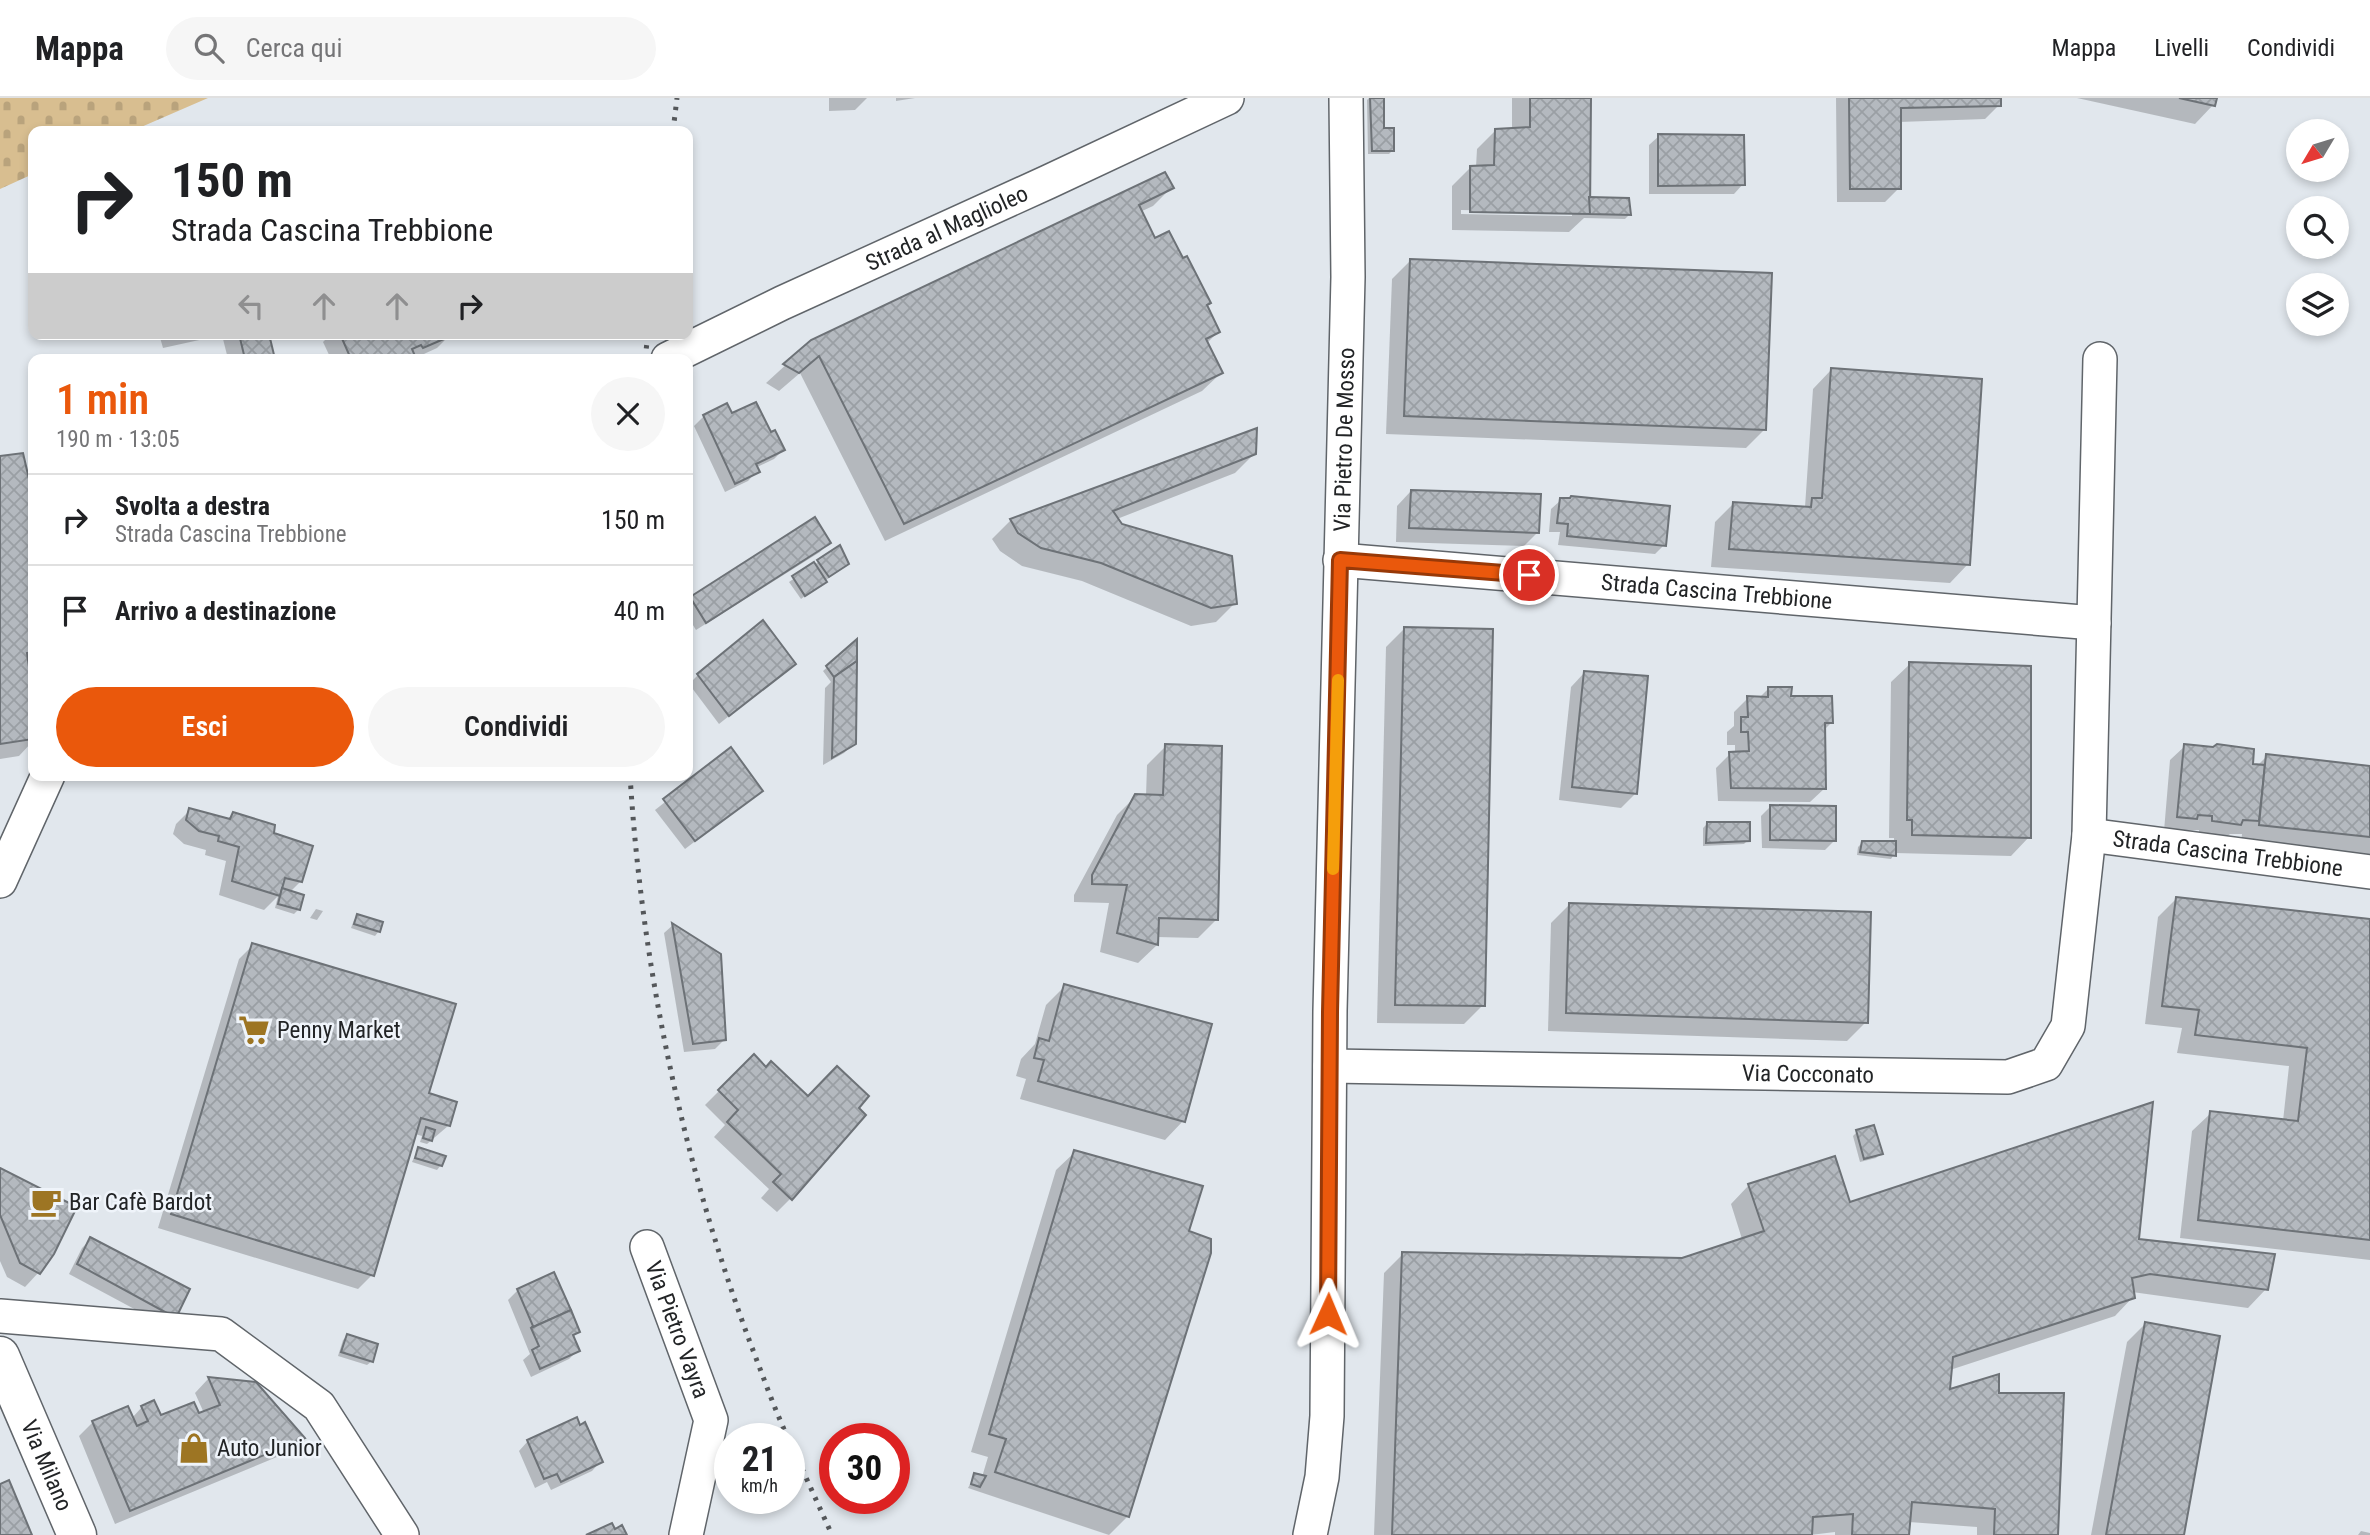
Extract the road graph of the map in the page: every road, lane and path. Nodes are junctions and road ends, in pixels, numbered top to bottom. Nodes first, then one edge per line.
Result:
1 (1227, 98) edge
2 (1346, 98) edge
3 (679, 354) edge
4 (2100, 359) dead end
5 (1340, 560) junction
6 (2094, 623) junction
7 (45, 781) edge
8 (2089, 835) junction
9 (2370, 872) edge
10 (0, 881) edge
11 (1330, 1066) junction
12 (647, 1247) dead end
13 (0, 1316) edge
14 (0, 1356) edge
15 (77, 1535) edge
16 (402, 1535) edge
17 (686, 1535) edge
18 (1310, 1535) edge

1 - 3 street, Strada al Maglioleo
2 - 5 street, Via Pietro De Mosso
4 - 6 street, Strada Cascina Trebbione
5 - 6 street, Strada Cascina Trebbione
5 - 11 street, Via Pietro De Mosso
6 - 8 street, Strada Cascina Trebbione
7 - 10 street
8 - 9 street, Strada Cascina Trebbione
8 - 11 street, Via Cocconato
11 - 18 street, Via Pietro De Mosso
12 - 17 street, Via Pietro Vayra
13 - 16 street
14 - 15 main road, Via Milano

